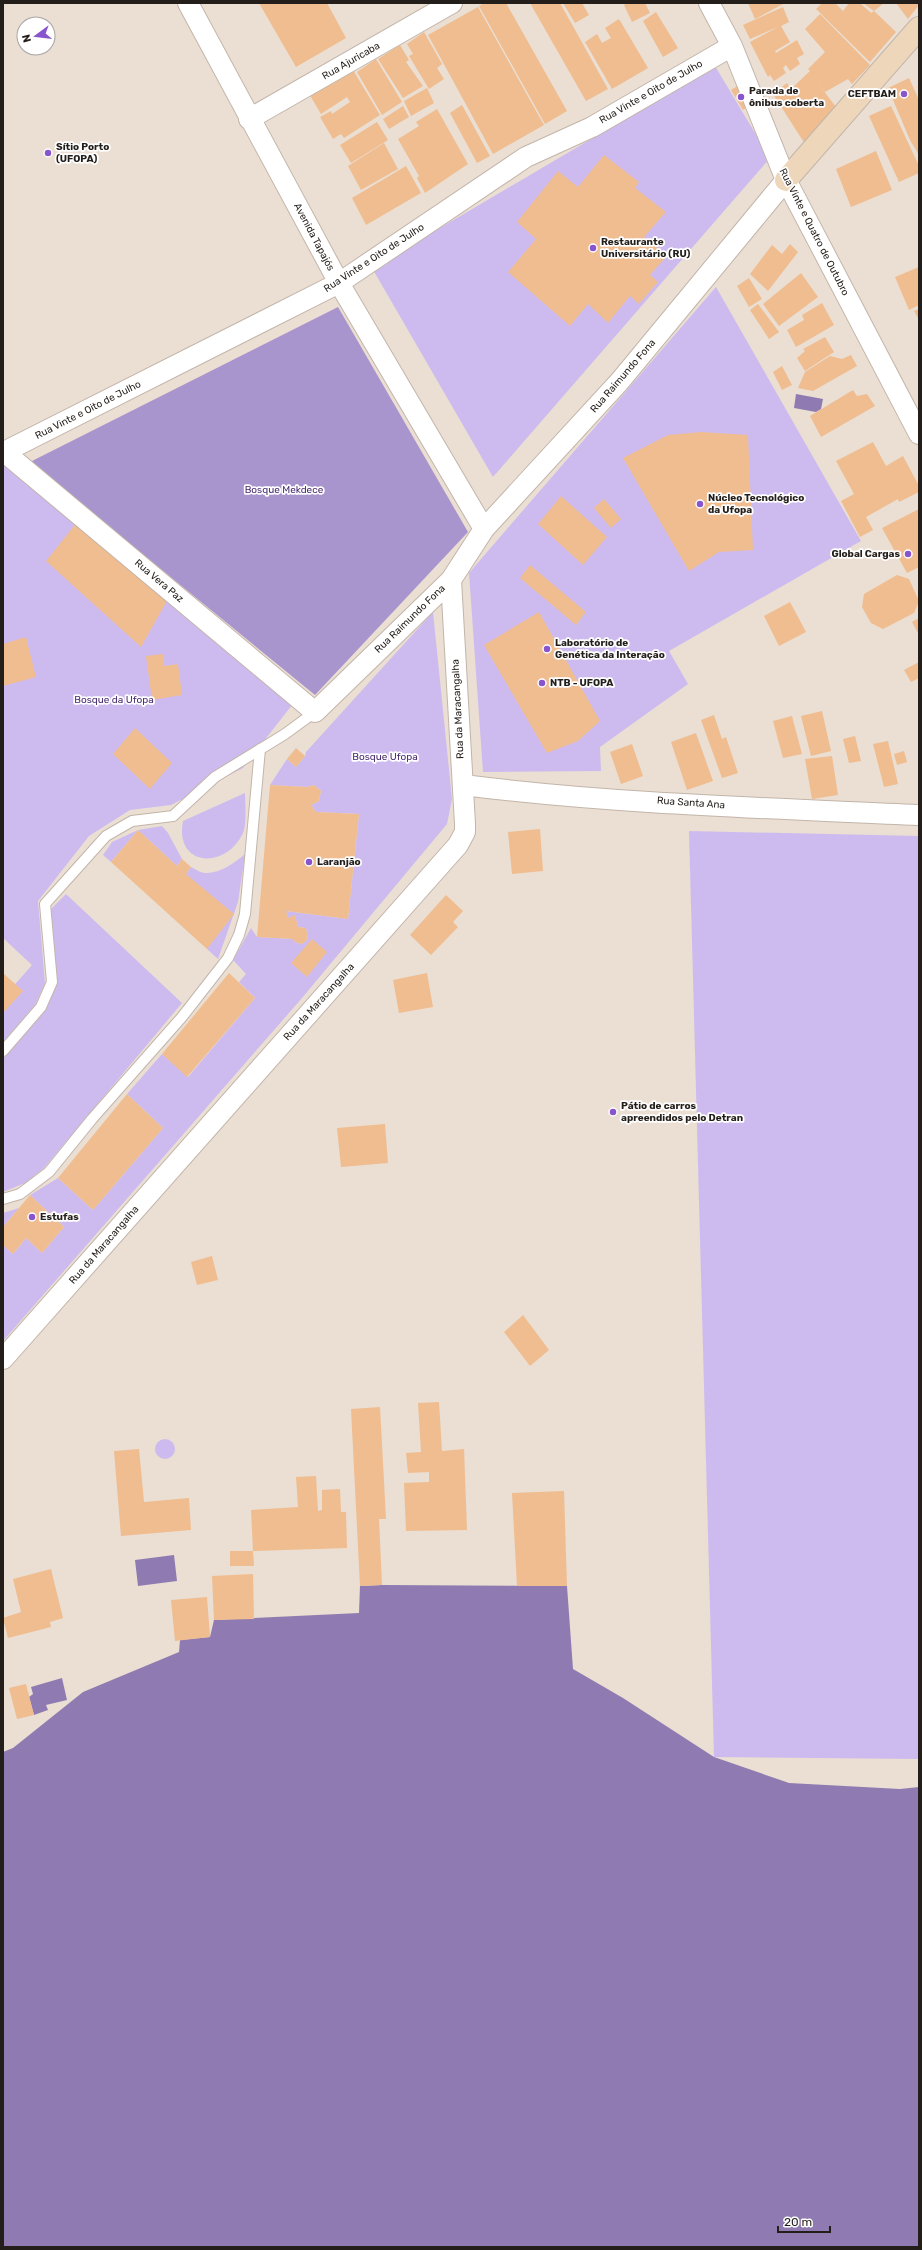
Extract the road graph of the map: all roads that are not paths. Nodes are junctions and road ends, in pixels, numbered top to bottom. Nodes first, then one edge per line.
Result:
1 (188, 3) edge
2 (452, 3) edge
3 (709, 3) edge
4 (919, 28) edge
5 (732, 46) junction
6 (250, 119) junction
7 (786, 180) junction
8 (339, 283) junction
9 (919, 434) edge
10 (4, 451) edge
11 (484, 529) junction
12 (451, 580) junction
13 (315, 712) junction
14 (260, 749) junction
15 (463, 785) junction
16 (919, 815) edge
17 (3, 1051) edge
18 (3, 1199) edge
19 (3, 1359) edge

1 - 6 street, Avenida Tapajós
2 - 6 street, Rua Ajuricaba
3 - 5 street, Rua Vinte e Quatro de Outubro
4 - 7 street, Rua Raimundo Fona
5 - 7 street, Rua Vinte e Quatro de Outubro
5 - 8 street, Rua Vinte e Oito de Julho
6 - 8 street, Avenida Tapajós
7 - 9 street, Rua Vinte e Quatro de Outubro
7 - 11 street, Rua Raimundo Fona
8 - 10 street, Rua Vinte e Oito de Julho
8 - 11 street, Avenida Tapajós
10 - 13 street, Rua Vera Paz
11 - 12 street, Rua Raimundo Fona
12 - 13 street, Rua Raimundo Fona
12 - 15 street, Rua da Maracangalha
13 - 14 lane
14 - 17 lane
14 - 18 lane
15 - 16 street, Rua Santa Ana
15 - 19 street, Rua da Maracangalha

